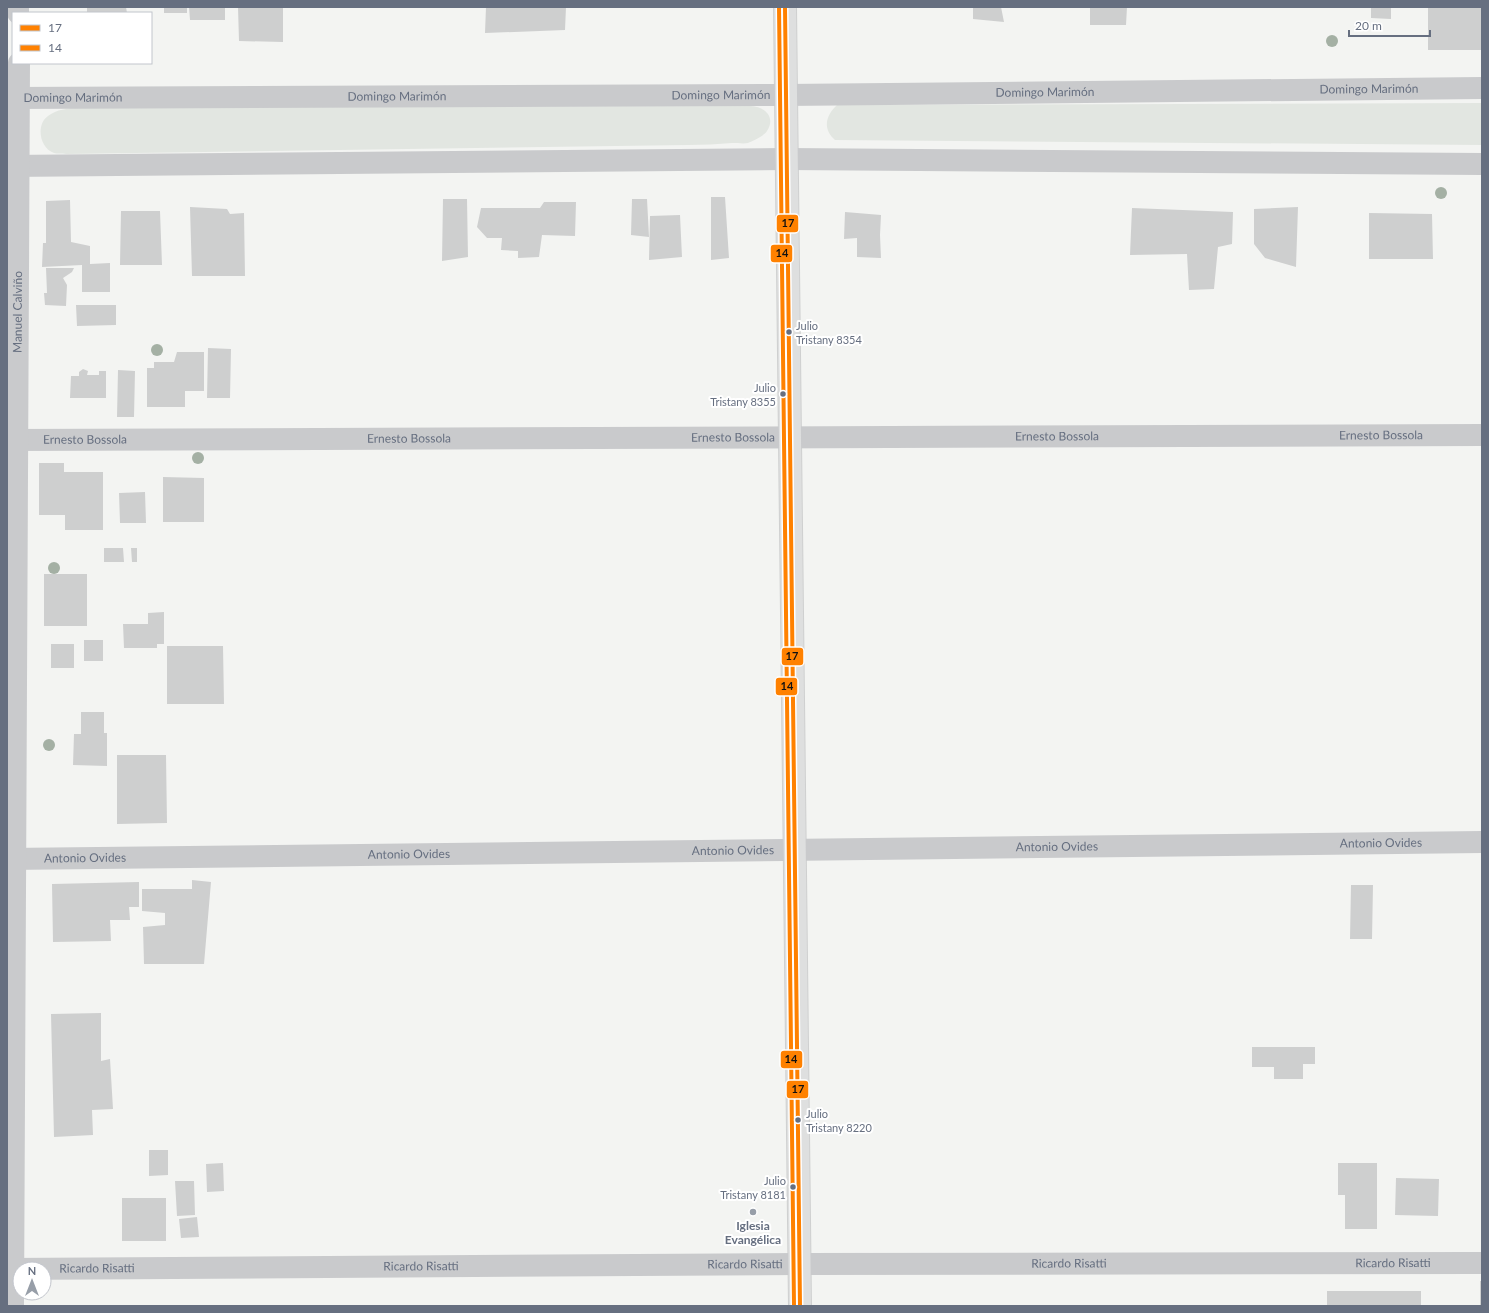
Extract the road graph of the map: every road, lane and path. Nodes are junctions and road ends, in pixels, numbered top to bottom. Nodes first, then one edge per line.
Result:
1 (785, 7) edge
2 (19, 64) edge
3 (1482, 88) edge
4 (786, 95) junction
5 (13, 98) edge
6 (786, 159) junction
7 (1482, 164) edge
8 (12, 166) edge
9 (1482, 435) edge
10 (789, 437) junction
11 (12, 440) edge
12 (1482, 842) edge
13 (794, 850) junction
14 (11, 859) edge
15 (1482, 1263) edge
16 (799, 1264) junction
17 (10, 1269) edge
18 (13, 1306) edge
19 (800, 1306) edge

1 - 4 main road
2 - 5 street, Manuel Calviño
3 - 4 street, Domingo Marimón
4 - 5 street, Domingo Marimón
4 - 6 main road
5 - 8 street, Manuel Calviño
6 - 7 street
6 - 8 street
6 - 10 main road
8 - 11 street, Manuel Calviño
9 - 10 street, Ernesto Bossola
10 - 11 street, Ernesto Bossola
10 - 13 main road
11 - 14 street, Manuel Calviño
12 - 13 street, Antonio Ovides
13 - 14 street, Antonio Ovides
13 - 16 main road
14 - 17 street, Manuel Calviño
15 - 16 street, Ricardo Risatti
16 - 17 street, Ricardo Risatti
16 - 19 main road
17 - 18 street, Manuel Calviño

